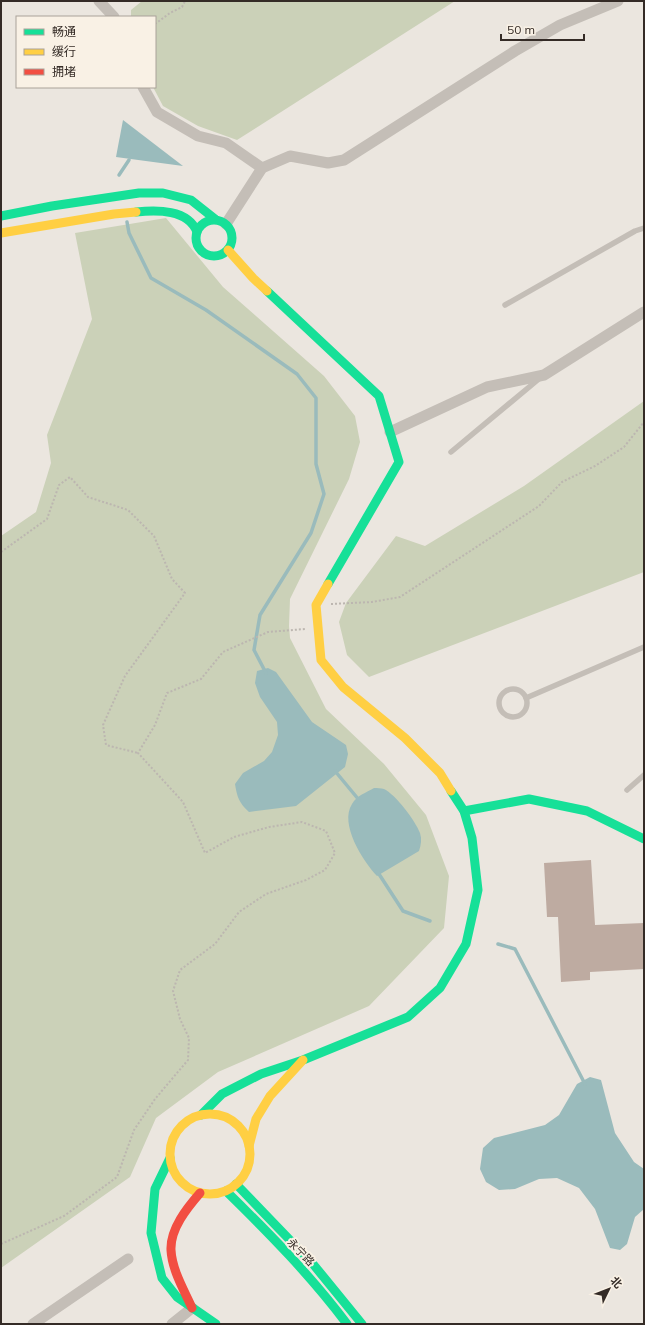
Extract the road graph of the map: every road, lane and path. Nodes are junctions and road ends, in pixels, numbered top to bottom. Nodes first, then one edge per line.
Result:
1 (99, 1) edge
2 (185, 1) edge
3 (618, 1) edge
4 (113, 16) edge
5 (156, 23) edge
6 (144, 88) edge
7 (262, 168) junction
8 (1, 216) edge
9 (215, 220) junction
10 (226, 224) junction
11 (644, 228) edge
12 (197, 232) junction
13 (1, 233) edge
14 (228, 250) junction
15 (505, 305) dead end
16 (644, 312) edge
17 (544, 375) junction
18 (644, 422) edge
19 (390, 432) junction
20 (451, 452) dead end
21 (1, 552) edge
22 (316, 605) junction
23 (318, 628) junction
24 (644, 647) edge
25 (526, 698) junction
26 (138, 753) junction
27 (644, 775) edge
28 (628, 790) dead end
29 (464, 811) junction
30 (644, 839) edge
31 (303, 1060) junction
32 (201, 1115) junction
33 (249, 1146) junction
34 (170, 1158) junction
35 (236, 1184) junction
36 (226, 1190) junction
37 (200, 1193) junction
38 (1, 1244) edge
39 (128, 1259) dead end
40 (192, 1308) junction
41 (33, 1324) edge
42 (172, 1324) edge
43 (216, 1324) edge
44 (347, 1324) edge
45 (362, 1324) edge

1 - 4 street
2 - 5 path
3 - 7 street
6 - 7 street
7 - 10 street
8 - 9 street
9 - 10 street
9 - 12 street
10 - 14 street
11 - 15 lane
12 - 13 street
12 - 14 street
14 - 19 street
16 - 17 street
17 - 19 street
17 - 20 lane
18 - 22 path
19 - 22 street
21 - 26 path
22 - 23 street
23 - 26 path
23 - 29 street
24 - 25 lane
25 - 25 lane
26 - 38 path
27 - 28 lane
29 - 30 street
29 - 31 street
31 - 32 street
31 - 33 street
32 - 33 street
32 - 34 street
33 - 35 street
34 - 37 street
34 - 40 street
35 - 36 street
35 - 45 street, 永宁路
36 - 37 street
36 - 44 street, 永宁路
37 - 40 street
39 - 41 street
40 - 42 street
40 - 43 street

